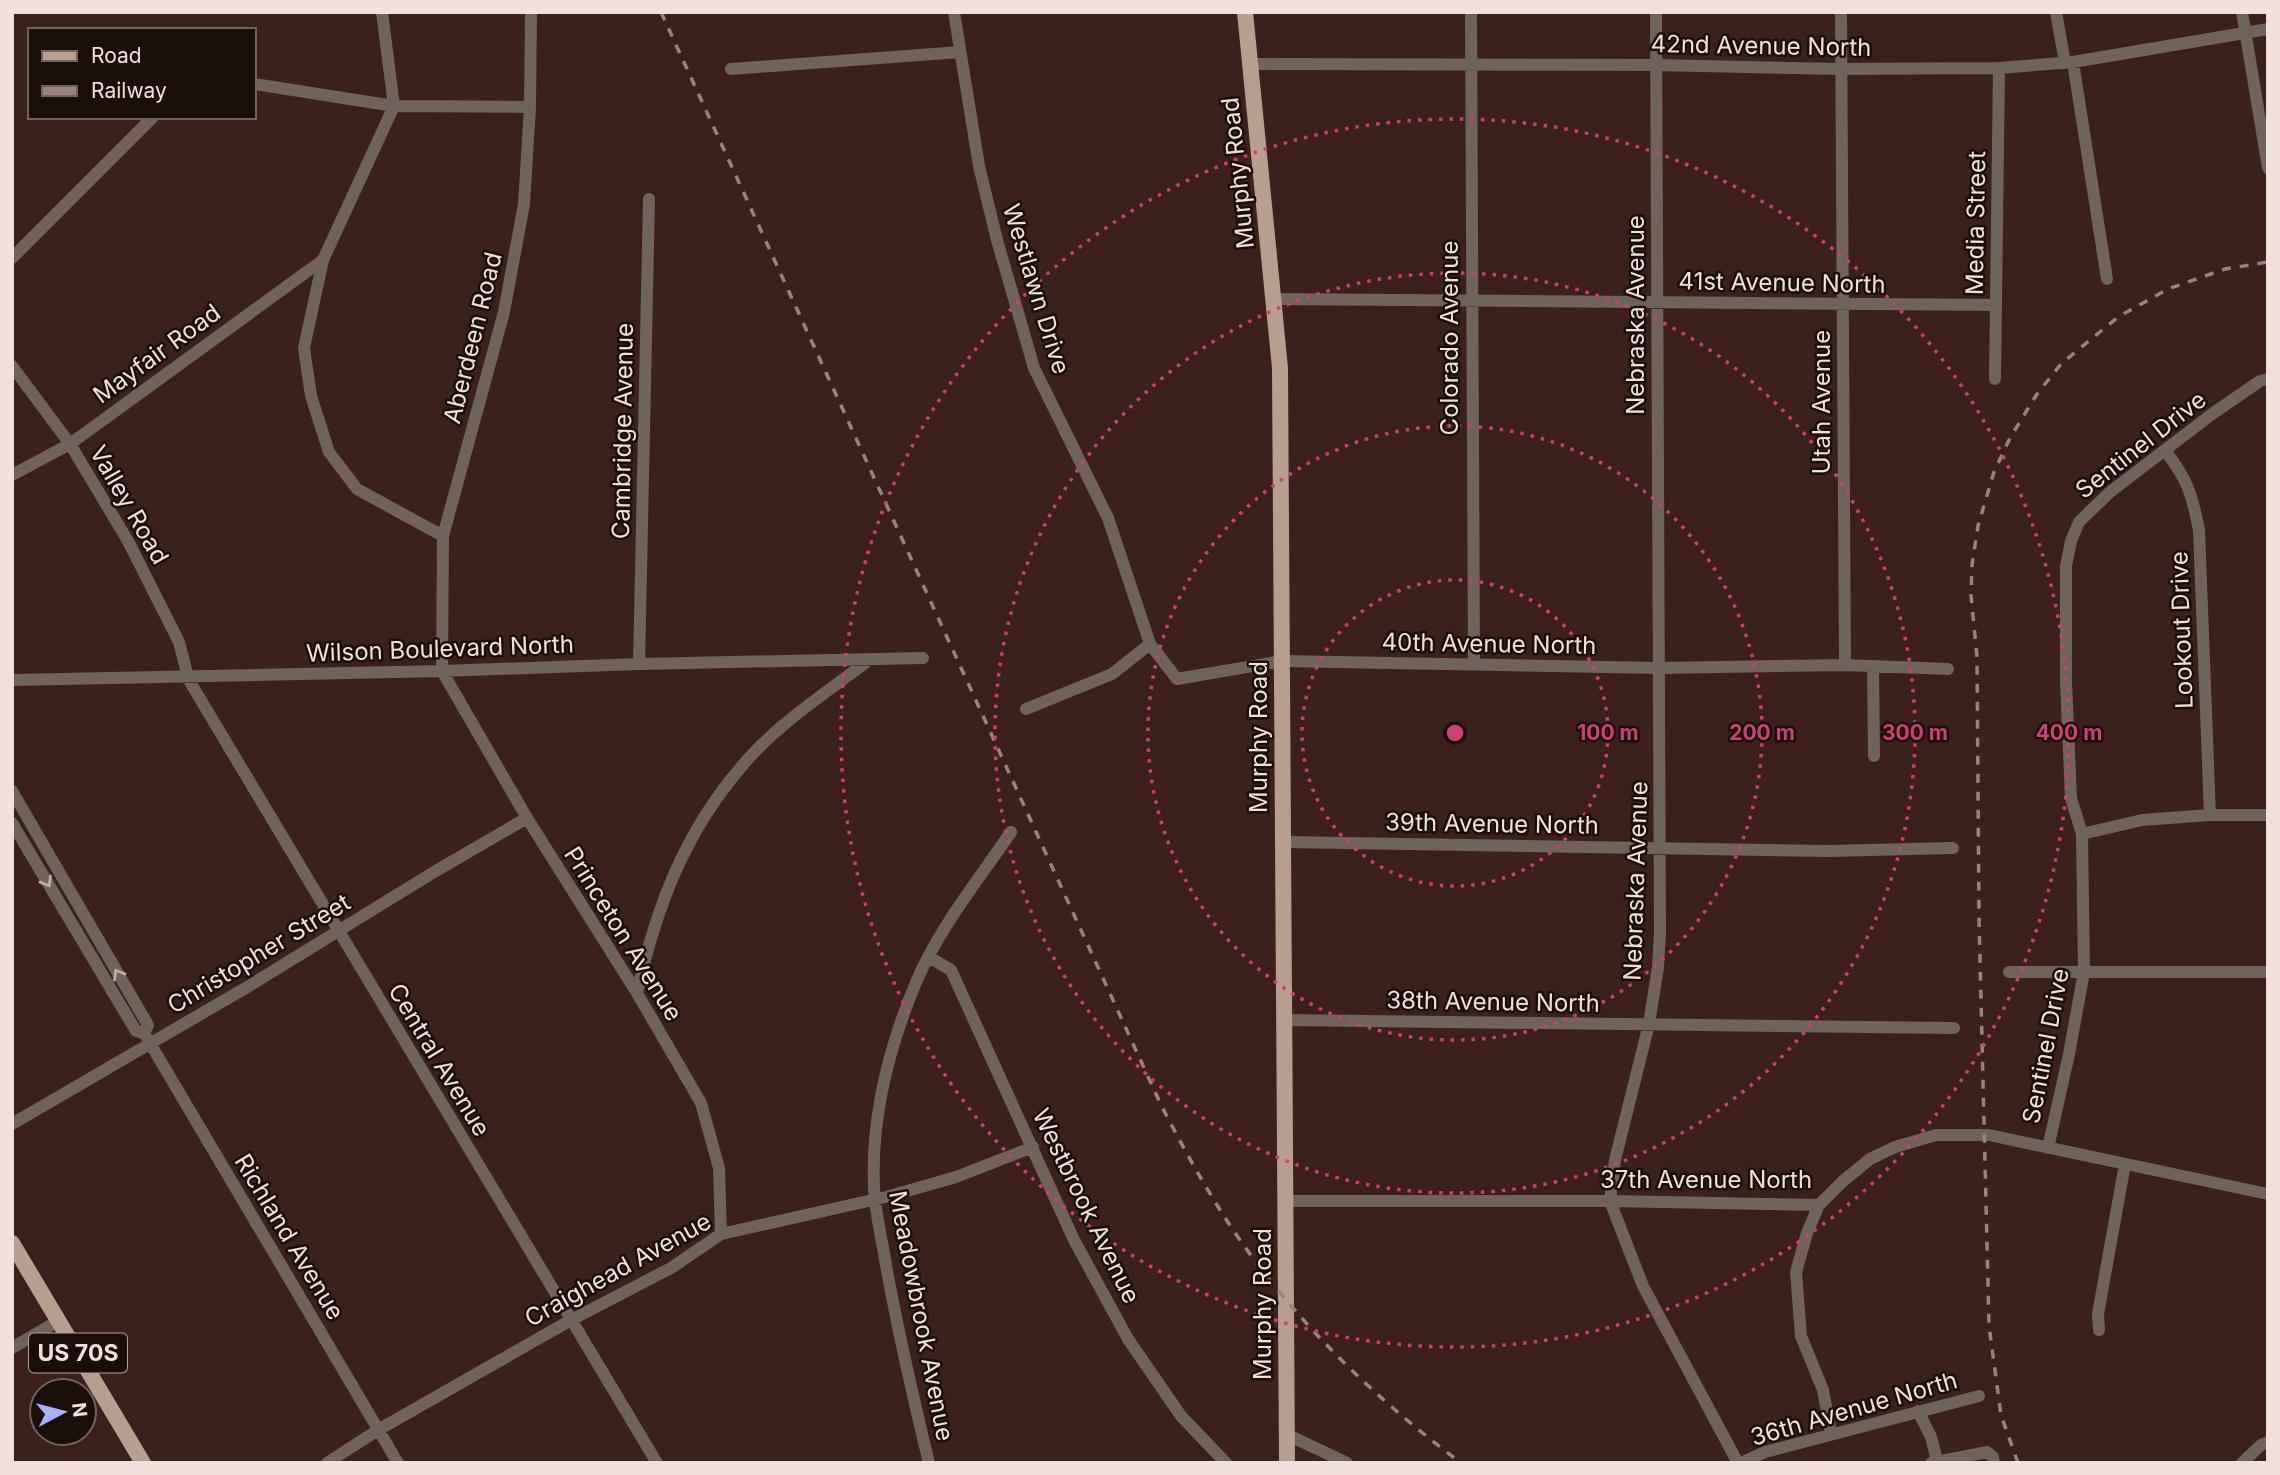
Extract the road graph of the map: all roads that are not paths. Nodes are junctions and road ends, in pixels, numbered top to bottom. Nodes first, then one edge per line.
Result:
1 (382, 12) edge
2 (531, 12) edge
3 (954, 12) edge
4 (1245, 12) edge
5 (1471, 12) edge
6 (1656, 12) edge
7 (1841, 12) edge
8 (2056, 12) edge
9 (2242, 12) edge
10 (2268, 29) edge
11 (2245, 33) junction
12 (960, 52) junction
13 (2069, 63) junction
14 (1250, 64) junction
15 (1470, 64) junction
16 (1656, 65) junction
17 (1999, 68) junction
18 (731, 69) dead end
19 (1841, 69) junction
20 (256, 84) edge
21 (394, 106) junction
22 (530, 107) junction
23 (151, 119) edge
24 (2268, 168) edge
25 (649, 199) dead end
26 (12, 258) edge
27 (323, 260) junction
28 (2107, 279) dead end
29 (1274, 299) junction
30 (1471, 299) junction
31 (1657, 302) junction
32 (1842, 304) junction
33 (1996, 305) junction
34 (12, 366) edge
35 (1995, 379) dead end
36 (2268, 379) edge
37 (69, 444) junction
38 (2166, 452) junction
39 (12, 475) edge
40 (443, 536) junction
41 (1150, 644) junction
42 (923, 658) dead end
43 (870, 659) junction
44 (1282, 661) junction
45 (639, 664) junction
46 (1474, 664) junction
47 (1845, 665) junction
48 (1873, 666) junction
49 (1660, 668) junction
50 (1948, 669) dead end
51 (442, 671) junction
52 (188, 677) junction
53 (12, 681) edge
54 (1026, 709) dead end
55 (1874, 756) dead end
56 (12, 791) edge
57 (2210, 815) junction
58 (2268, 816) edge
59 (527, 818) junction
60 (12, 823) edge
61 (1011, 832) dead end
62 (2082, 834) junction
63 (1283, 842) junction
64 (1660, 846) junction
65 (1953, 848) dead end
66 (337, 931) junction
67 (929, 957) junction
68 (2010, 972) dead end
69 (2084, 972) junction
70 (2268, 972) edge
71 (637, 993) junction
72 (1284, 1020) junction
73 (1649, 1024) junction
74 (1954, 1028) dead end
75 (147, 1038) junction
76 (12, 1124) edge
77 (1033, 1147) junction
78 (2048, 1147) junction
79 (2125, 1164) junction
80 (2268, 1194) edge
81 (875, 1200) junction
82 (1285, 1201) junction
83 (1610, 1201) junction
84 (1819, 1205) junction
85 (721, 1234) junction
86 (12, 1243) edge
87 (571, 1320) junction
88 (58, 1321) junction
89 (2099, 1330) dead end
90 (12, 1348) edge
91 (1979, 1396) dead end
92 (1918, 1411) junction
93 (378, 1430) junction
94 (1286, 1434) junction
95 (1831, 1434) junction
96 (2268, 1442) edge
97 (1934, 1462) edge
98 (143, 1463) edge
99 (327, 1463) edge
100 (398, 1463) edge
101 (657, 1463) edge
102 (929, 1463) edge
103 (1226, 1463) edge
104 (1286, 1463) edge
105 (1347, 1463) edge
106 (1740, 1463) edge
107 (1994, 1463) edge
108 (2242, 1463) edge

1 - 21 street
2 - 22 street, Aberdeen Road
3 - 12 street, Westlawn Drive
4 - 14 main road, Murphy Road
5 - 15 street, Colorado Avenue
6 - 16 street, Nebraska Avenue
7 - 19 street, Utah Avenue
8 - 13 street
9 - 11 street
10 - 11 street, 42nd Avenue North
11 - 13 street, 42nd Avenue North
11 - 24 street
12 - 18 street
12 - 41 street, Westlawn Drive
13 - 17 street, 42nd Avenue North
13 - 28 street
14 - 15 street, 42nd Avenue North
14 - 29 main road, Murphy Road
15 - 16 street, 42nd Avenue North
15 - 30 street, Colorado Avenue
16 - 19 street, 42nd Avenue North
16 - 31 street, Nebraska Avenue
17 - 19 street, 42nd Avenue North
17 - 33 street, Media Street
19 - 32 street, Utah Avenue
20 - 21 street
21 - 22 street
21 - 27 street
22 - 40 street, Aberdeen Road
23 - 26 street
25 - 45 street, Cambridge Avenue
27 - 37 street, Mayfair Road
27 - 40 street
29 - 30 street, 41st Avenue North
29 - 44 main road, Murphy Road
30 - 31 street, 41st Avenue North
30 - 46 street, Colorado Avenue
31 - 32 street, 41st Avenue North
31 - 49 street, Nebraska Avenue
32 - 33 street, 41st Avenue North
32 - 47 street, Utah Avenue
33 - 35 street, Media Street
34 - 37 street, Valley Road
36 - 38 street, Sentinel Drive
37 - 39 street, Mayfair Road
37 - 52 street, Valley Road
38 - 57 street, Lookout Drive
38 - 62 street, Sentinel Drive
40 - 51 street, Aberdeen Road
41 - 44 street, 40th Avenue North
41 - 54 street
42 - 43 street, Wilson Boulevard North
43 - 45 street, Wilson Boulevard North
43 - 71 street
44 - 46 street, 40th Avenue North
44 - 63 main road, Murphy Road
45 - 51 street, Wilson Boulevard North
46 - 49 street, 40th Avenue North
47 - 48 street, 40th Avenue North
47 - 49 street, 40th Avenue North
48 - 50 street
48 - 55 street
49 - 64 street, Nebraska Avenue
51 - 52 street, Wilson Boulevard North
51 - 59 street, Princeton Avenue
52 - 53 street, Wilson Boulevard North
52 - 66 street, Central Avenue
75 -> 56 street, Richland Avenue
57 - 58 street
57 - 62 street
59 - 66 street, Christopher Street
59 - 71 street, Princeton Avenue
60 -> 75 street, Richland Avenue
61 - 67 street, Meadowbrook Avenue
62 - 69 street, Sentinel Drive
63 - 64 street, 39th Avenue North
63 - 72 main road, Murphy Road
64 - 65 street, 39th Avenue North
64 - 73 street, Nebraska Avenue
66 - 75 street, Christopher Street
66 - 87 street, Central Avenue
67 - 77 street, Westbrook Avenue
67 - 81 street, Meadowbrook Avenue
68 - 69 street
69 - 70 street
69 - 78 street, Sentinel Drive
71 - 85 street, Princeton Avenue
72 - 73 street, 38th Avenue North
72 - 82 main road, Murphy Road
73 - 74 street, 38th Avenue North
73 - 83 street, Nebraska Avenue
75 - 76 street, Christopher Street
75 - 93 street, Richland Avenue
77 - 81 street, Craighead Avenue
77 - 103 street, Westbrook Avenue
78 - 79 street, 37th Avenue North
78 - 84 street, 37th Avenue North
79 - 80 street, 37th Avenue North
79 - 89 street
81 - 85 street, Craighead Avenue
81 - 102 street, Meadowbrook Avenue
82 - 83 street, 37th Avenue North
82 - 94 main road, Murphy Road
83 - 84 street, 37th Avenue North
83 - 106 street, Nebraska Avenue
84 - 95 street
85 - 87 street, Craighead Avenue
86 - 88 main road, US 70S
87 - 93 street, Craighead Avenue
87 - 101 street, Central Avenue
88 - 90 street
88 - 98 main road, US 70S
91 - 92 street, 36th Avenue North
92 - 95 street, 36th Avenue North
92 - 97 street
93 - 99 street, Craighead Avenue
93 - 100 street, Richland Avenue
94 - 104 main road, Murphy Road
94 - 105 street
95 - 106 street, 36th Avenue North
96 - 108 street
97 - 107 street

